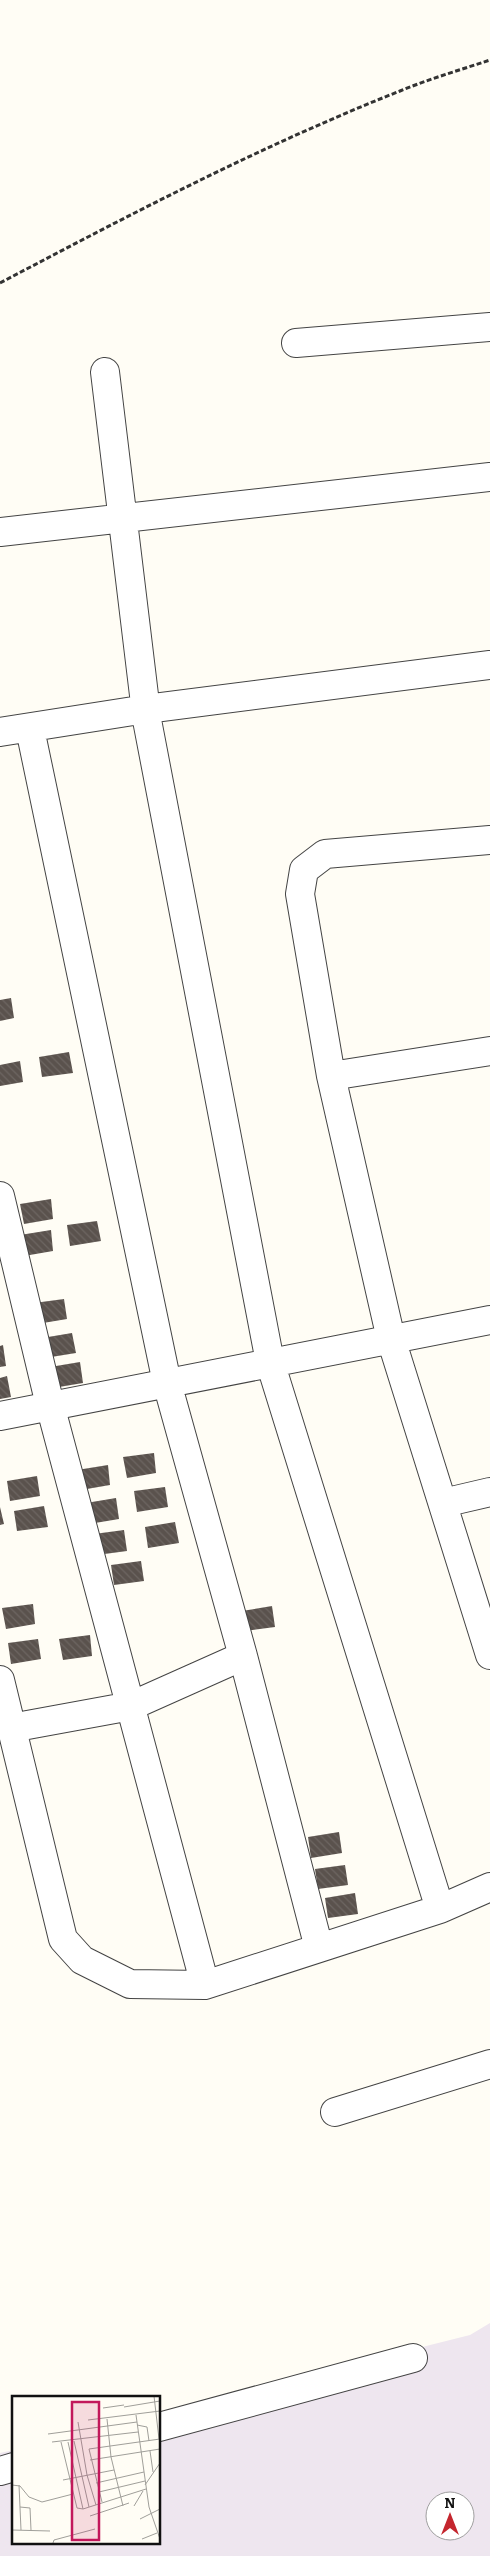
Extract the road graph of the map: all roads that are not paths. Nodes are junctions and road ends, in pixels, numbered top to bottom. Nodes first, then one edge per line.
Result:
1 (490, 327) edge
2 (296, 343) dead end
3 (105, 372) dead end
4 (490, 477) edge
5 (123, 517) junction
6 (0, 532) edge
7 (490, 665) edge
8 (146, 709) junction
9 (30, 729) junction
10 (0, 732) edge
11 (490, 840) edge
12 (490, 1051) edge
13 (331, 1076) junction
14 (0, 1196) edge
15 (490, 1320) edge
16 (391, 1339) junction
17 (270, 1362) junction
18 (167, 1383) junction
19 (50, 1405) junction
20 (0, 1416) edge
21 (490, 1492) edge
22 (443, 1503) junction
23 (490, 1655) edge
24 (243, 1656) junction
25 (4, 1703) edge
26 (132, 1706) junction
27 (490, 1887) edge
28 (440, 1909) junction
29 (319, 1948) junction
30 (205, 1984) junction
31 (490, 2064) edge
32 (334, 2112) dead end
33 (413, 2358) dead end
34 (160, 2428) edge

1 - 2 street
3 - 5 street
4 - 5 street
5 - 6 street
5 - 8 street
7 - 8 street
8 - 9 street
8 - 17 street
9 - 10 street
9 - 18 street
11 - 13 street
12 - 13 street
13 - 16 street
14 - 19 street
15 - 16 street
16 - 17 street
16 - 22 street
17 - 18 street
17 - 28 street
18 - 19 street
18 - 24 street
19 - 20 street
19 - 26 street
21 - 22 street
22 - 23 street
24 - 26 street
24 - 29 street
25 - 26 street
25 - 30 street
26 - 30 street
27 - 28 street
28 - 29 street
29 - 30 street
31 - 32 street
33 - 34 street

